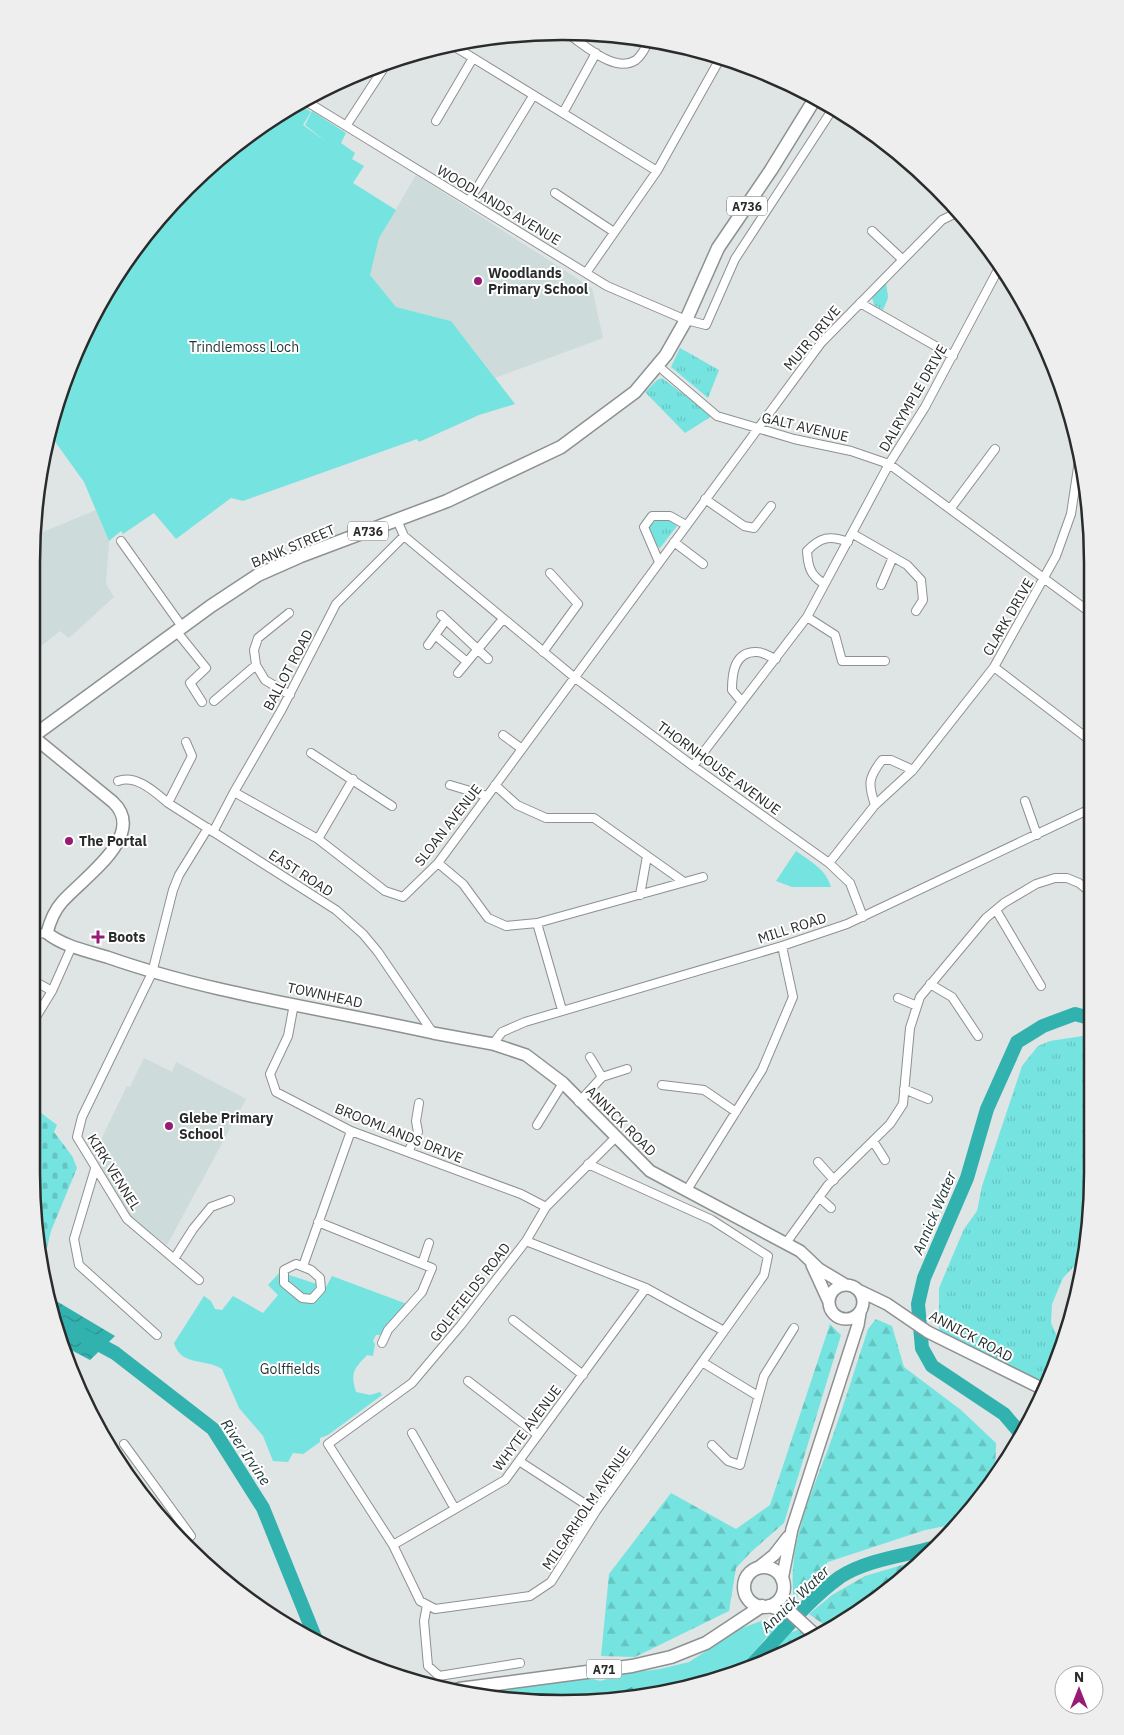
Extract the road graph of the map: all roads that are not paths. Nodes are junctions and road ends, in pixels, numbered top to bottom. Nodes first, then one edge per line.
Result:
1 (578, 40) edge
2 (645, 47) edge
3 (460, 50) edge
4 (596, 53) junction
5 (473, 58) junction
6 (717, 64) edge
7 (381, 73) edge
8 (534, 96) junction
9 (812, 104) edge
10 (311, 105) edge
11 (563, 113) junction
12 (829, 114) edge
13 (436, 121) dead end
14 (346, 126) junction
15 (657, 170) junction
16 (555, 193) dead end
17 (469, 201) junction
18 (951, 215) edge
19 (872, 231) dead end
20 (614, 232) junction
21 (902, 259) junction
22 (586, 273) junction
23 (996, 273) edge
24 (860, 303) junction
25 (686, 320) junction
26 (953, 356) junction
27 (657, 365) junction
28 (756, 429) junction
29 (995, 448) dead end
30 (889, 464) junction
31 (1077, 477) edge
32 (705, 499) junction
33 (772, 506) dead end
34 (951, 508) junction
35 (397, 520) junction
36 (686, 525) junction
37 (853, 534) junction
38 (404, 536) junction
39 (121, 540) dead end
40 (674, 542) junction
41 (848, 542) junction
42 (893, 557) junction
43 (659, 562) junction
44 (703, 564) dead end
45 (550, 573) dead end
46 (1045, 577) junction
47 (823, 583) junction
48 (881, 585) dead end
49 (1084, 608) edge
50 (916, 611) dead end
51 (288, 613) dead end
52 (806, 617) junction
53 (503, 619) junction
54 (180, 630) junction
55 (435, 635) junction
56 (428, 645) dead end
57 (477, 649) junction
58 (544, 652) junction
59 (488, 659) dead end
60 (776, 659) junction
61 (467, 662) junction
62 (885, 662) dead end
63 (256, 665) junction
64 (994, 667) junction
65 (458, 673) dead end
66 (574, 677) junction
67 (290, 695) junction
68 (214, 701) dead end
69 (202, 702) dead end
70 (742, 702) junction
71 (40, 731) edge
72 (503, 735) dead end
73 (1084, 736) edge
74 (40, 742) edge
75 (186, 742) dead end
76 (522, 749) junction
77 (311, 753) dead end
78 (693, 766) junction
79 (913, 770) junction
80 (353, 779) junction
81 (118, 781) dead end
82 (450, 785) dead end
83 (495, 785) junction
84 (234, 792) junction
85 (487, 796) junction
86 (1025, 801) dead end
87 (168, 802) junction
88 (875, 805) junction
89 (392, 806) dead end
90 (1084, 812) edge
91 (211, 830) junction
92 (1037, 835) junction
93 (318, 839) junction
94 (647, 856) junction
95 (438, 863) junction
96 (829, 863) junction
97 (703, 877) dead end
98 (684, 882) junction
99 (1084, 887) edge
100 (640, 894) junction
101 (996, 910) junction
102 (863, 917) junction
103 (537, 923) junction
104 (41, 933) edge
105 (72, 946) junction
106 (782, 946) junction
107 (152, 973) junction
108 (40, 984) edge
109 (930, 984) junction
110 (1041, 986) dead end
111 (52, 991) junction
112 (898, 998) dead end
113 (294, 1004) junction
114 (917, 1006) junction
115 (40, 1010) edge
116 (562, 1010) junction
117 (433, 1033) junction
118 (978, 1036) dead end
119 (493, 1044) junction
120 (590, 1057) dead end
121 (627, 1069) dead end
122 (602, 1077) junction
123 (563, 1084) junction
124 (662, 1085) dead end
125 (904, 1089) junction
126 (928, 1099) dead end
127 (579, 1102) junction
128 (419, 1103) dead end
129 (736, 1112) junction
130 (537, 1125) dead end
131 (351, 1131) junction
132 (615, 1138) junction
133 (873, 1141) junction
134 (408, 1152) junction
135 (885, 1160) dead end
136 (818, 1162) dead end
137 (588, 1164) junction
138 (95, 1169) junction
139 (834, 1180) junction
140 (687, 1190) junction
141 (820, 1197) junction
142 (230, 1200) dead end
143 (546, 1207) junction
144 (831, 1208) dead end
145 (318, 1222) junction
146 (526, 1241) junction
147 (429, 1243) dead end
148 (786, 1243) junction
149 (174, 1259) junction
150 (810, 1261) junction
151 (422, 1264) junction
152 (303, 1266) junction
153 (199, 1280) dead end
154 (844, 1284) junction
155 (646, 1288) junction
156 (860, 1291) junction
157 (829, 1302) junction
158 (887, 1304) junction
159 (861, 1311) junction
160 (843, 1319) junction
161 (513, 1320) dead end
162 (794, 1328) dead end
163 (724, 1331) junction
164 (157, 1335) dead end
165 (382, 1343) dead end
166 (850, 1346) junction
167 (702, 1362) junction
168 (583, 1375) junction
169 (468, 1381) dead end
170 (1038, 1386) edge
171 (758, 1396) junction
172 (412, 1433) dead end
173 (538, 1435) junction
174 (124, 1444) dead end
175 (712, 1445) dead end
176 (519, 1461) junction
177 (455, 1509) junction
178 (596, 1511) junction
179 (792, 1529) junction
180 (189, 1537) edge
181 (393, 1545) junction
182 (759, 1567) junction
183 (783, 1585) junction
184 (745, 1594) junction
185 (427, 1605) junction
186 (765, 1606) junction
187 (790, 1612) junction
188 (739, 1620) junction
189 (811, 1631) edge
190 (520, 1664) dead end
191 (472, 1687) edge

1 - 4 street
2 - 4 street
3 - 5 street
4 - 11 street
5 - 8 street
5 - 13 street
6 - 15 street
7 - 14 street
8 - 11 street
8 - 17 street
9 - 25 main road, BANK STREET / A736
10 - 14 street, WOODLANDS AVENUE
11 - 15 street
12 - 25 street
14 - 17 street, WOODLANDS AVENUE
15 - 20 street
16 - 20 street
17 - 22 street, WOODLANDS AVENUE
18 - 21 street, MUIR DRIVE
19 - 21 street
20 - 22 street
21 - 24 street, MUIR DRIVE
22 - 25 street, WOODLANDS AVENUE
23 - 26 street, DALRYMPLE DRIVE
24 - 26 street
24 - 28 street, MUIR DRIVE
25 - 27 main road, BANK STREET / A736
26 - 30 street, DALRYMPLE DRIVE
27 - 28 street, GALT AVENUE
27 - 35 main road, BANK STREET / A736
28 - 30 street, GALT AVENUE
28 - 32 street, MUIR DRIVE
29 - 34 street
30 - 34 street, GALT AVENUE
30 - 37 street, DALRYMPLE DRIVE
31 - 46 street, CLARK DRIVE
32 - 33 street
32 - 36 street, MUIR DRIVE
34 - 46 street, GALT AVENUE
35 - 38 street, THORNHOUSE AVENUE
35 - 54 main road, BANK STREET / A736
36 - 40 street, MUIR DRIVE
36 - 43 street
37 - 41 street, DALRYMPLE DRIVE
37 - 42 street
38 - 53 street, THORNHOUSE AVENUE
38 - 67 street, BALLOT ROAD
39 - 54 street
40 - 43 street, MUIR DRIVE
40 - 44 street
41 - 47 street, DALRYMPLE DRIVE
41 - 47 street
42 - 48 street
42 - 50 street
43 - 66 street, MUIR DRIVE
45 - 58 street
46 - 49 street, GALT AVENUE
46 - 64 street, CLARK DRIVE
47 - 52 street, DALRYMPLE DRIVE
51 - 63 street
52 - 60 street, DALRYMPLE DRIVE
52 - 62 street
53 - 57 street
53 - 58 street, THORNHOUSE AVENUE
54 - 69 street
54 - 71 main road, BANK STREET / A736
55 - 56 street
55 - 57 street
55 - 61 street
57 - 59 street
57 - 61 street
58 - 66 street, THORNHOUSE AVENUE
60 - 70 street, DALRYMPLE DRIVE
60 - 70 street
61 - 65 street
63 - 67 street
63 - 68 street
64 - 73 street
64 - 79 street, CLARK DRIVE
66 - 76 street, SLOAN AVENUE
66 - 78 street, THORNHOUSE AVENUE
67 - 84 street, BALLOT ROAD
70 - 78 street, DALRYMPLE DRIVE
72 - 76 street
74 - 104 main road
75 - 87 street
76 - 83 street, SLOAN AVENUE
77 - 80 street
78 - 96 street, THORNHOUSE AVENUE
79 - 88 street, CLARK DRIVE
79 - 88 street
80 - 89 street
80 - 93 street
81 - 87 street, EAST ROAD
82 - 85 street
83 - 85 street, SLOAN AVENUE
83 - 94 street
84 - 91 street, BALLOT ROAD
84 - 93 street, SLOAN AVENUE
85 - 95 street, SLOAN AVENUE
86 - 92 street
87 - 91 street, EAST ROAD
88 - 96 street, CLARK DRIVE
90 - 92 street, MILL ROAD
91 - 107 street, KIRK VENNEL
91 - 117 street, EAST ROAD
92 - 102 street, MILL ROAD
93 - 95 street, SLOAN AVENUE
94 - 98 street
94 - 100 street
95 - 103 street
96 - 102 street, THORNHOUSE AVENUE
97 - 98 street
98 - 100 street
99 - 101 street
100 - 103 street
101 - 109 street
101 - 110 street
102 - 106 street, MILL ROAD
103 - 116 street
104 - 105 main road, TOWNHEAD
105 - 107 main road, TOWNHEAD
105 - 111 street
106 - 116 street, MILL ROAD
106 - 129 street
107 - 113 main road, TOWNHEAD
107 - 138 street, KIRK VENNEL
108 - 111 street
109 - 114 street
109 - 118 street
111 - 115 street
112 - 114 street
113 - 117 main road, TOWNHEAD
113 - 131 street, BROOMLANDS DRIVE
114 - 125 street
116 - 119 street, MILL ROAD
117 - 119 main road, TOWNHEAD
119 - 123 main road, ANNICK ROAD
120 - 122 street
121 - 122 street
122 - 127 street
123 - 127 main road, ANNICK ROAD
123 - 130 street
124 - 129 street
125 - 126 street
125 - 133 street
127 - 132 main road, ANNICK ROAD
128 - 134 street
129 - 140 street
131 - 134 street, BROOMLANDS DRIVE
131 - 145 street
132 - 137 street, GOLFFIELDS ROAD
132 - 140 main road, ANNICK ROAD
133 - 135 street
133 - 139 street
134 - 143 street, BROOMLANDS DRIVE
136 - 139 street
137 - 143 street, GOLFFIELDS ROAD
137 - 163 street, MILGARHOLM AVENUE
138 - 149 street, KIRK VENNEL
138 - 164 street
139 - 141 street
140 - 148 main road, ANNICK ROAD
141 - 144 street
141 - 148 street
142 - 149 street
143 - 146 street, GOLFFIELDS ROAD
145 - 151 street
145 - 152 street
146 - 155 street
146 - 181 street, GOLFFIELDS ROAD
147 - 151 street
148 - 150 main road, ANNICK ROAD
149 - 153 street, KIRK VENNEL
150 - 154 main road, ANNICK ROAD
150 - 157 main road, ANNICK ROAD
151 - 165 street
152 - 152 street
154 - 156 main road
154 - 157 main road
155 - 163 street
155 - 168 street, WHYTE AVENUE
156 - 158 main road, ANNICK ROAD
156 - 159 main road
157 - 160 main road
158 - 159 main road
158 - 170 main road, ANNICK ROAD
159 - 160 main road
159 - 166 main road
160 - 166 main road
161 - 168 street
162 - 171 street
163 - 167 street, MILGARHOLM AVENUE
166 - 179 main road
167 - 171 street
167 - 178 street, MILGARHOLM AVENUE
168 - 173 street, WHYTE AVENUE
169 - 173 street
171 - 175 street
172 - 177 street
173 - 176 street, WHYTE AVENUE
174 - 180 street
176 - 177 street, WHYTE AVENUE
176 - 178 street
177 - 181 street, WHYTE AVENUE
178 - 185 street, MILGARHOLM AVENUE
179 - 182 main road
179 - 183 main road
181 - 185 street
182 - 183 main road
182 - 184 main road
183 - 186 main road, A71
183 - 187 main road
184 - 186 main road
184 - 188 main road
185 - 190 street
186 - 187 main road
186 - 188 main road, A71
187 - 189 main road
188 - 191 main road, A71

